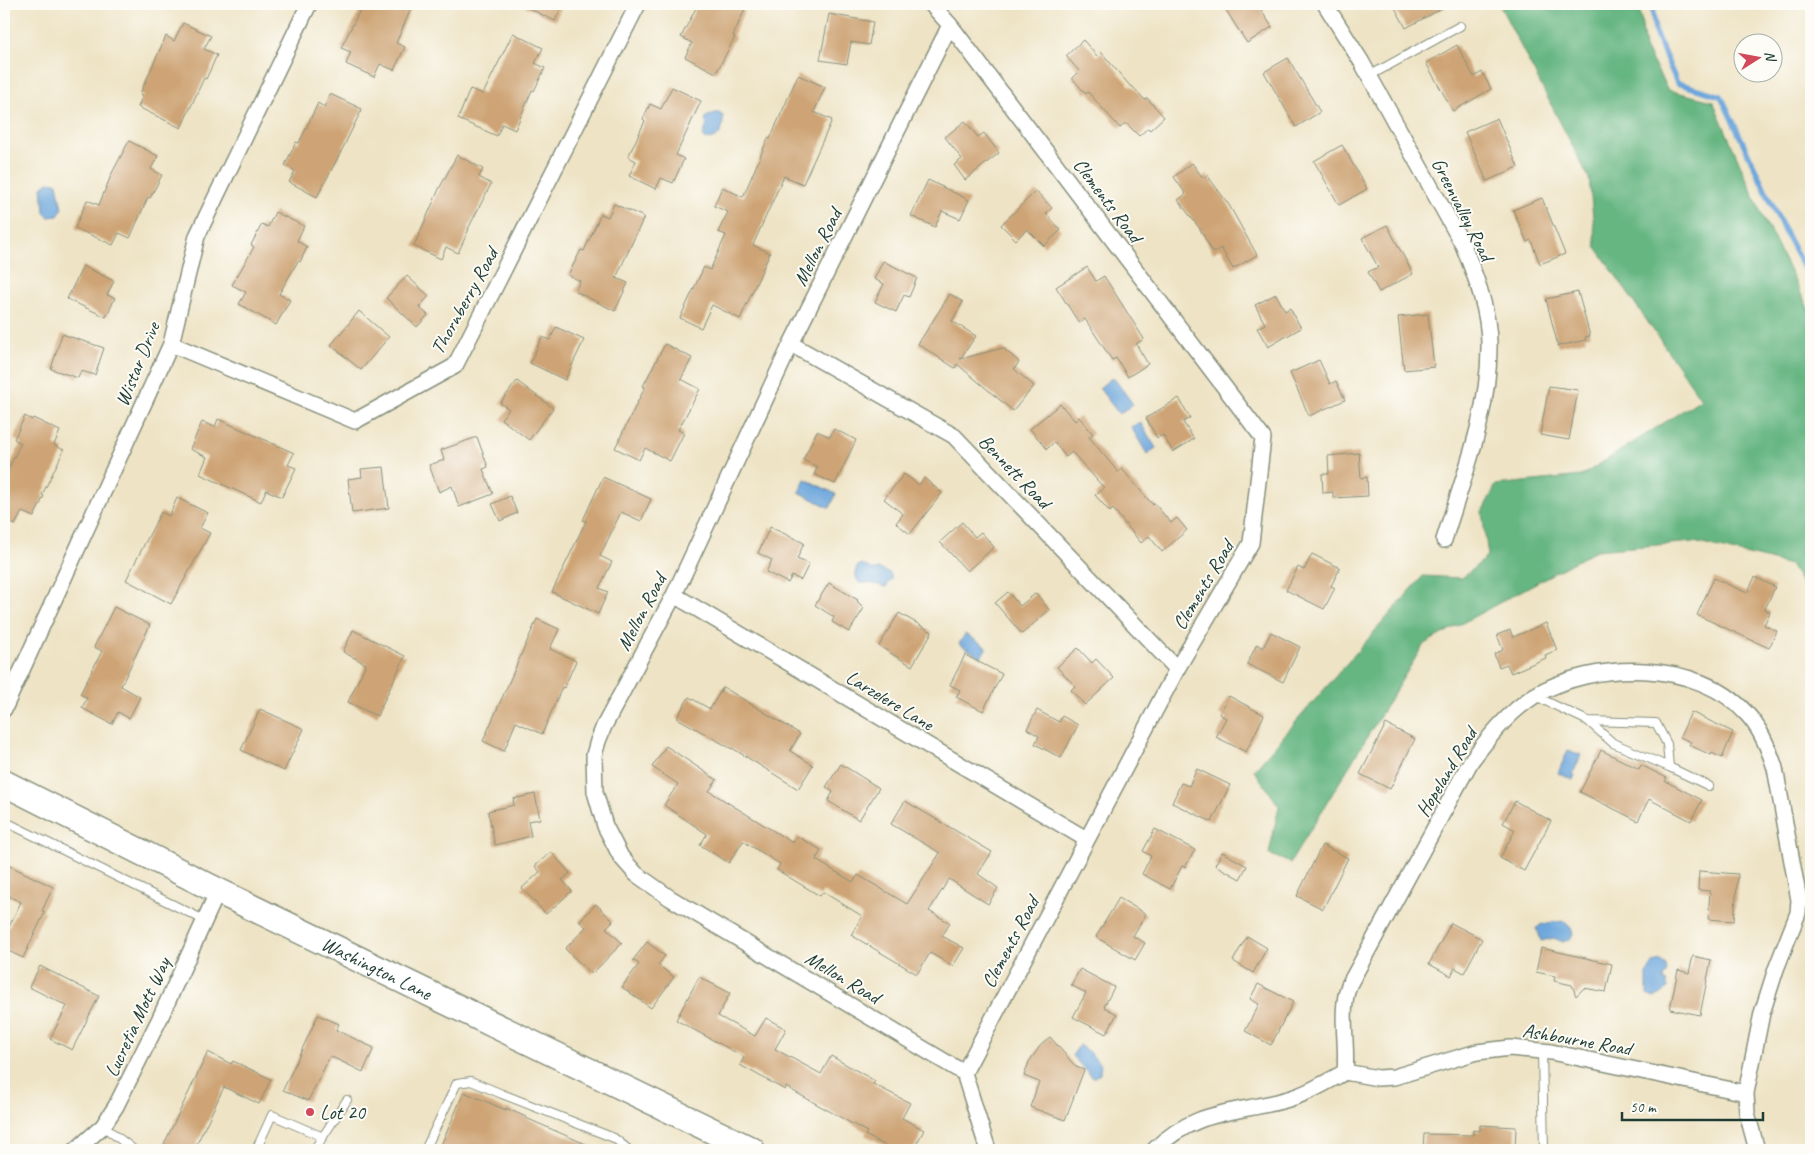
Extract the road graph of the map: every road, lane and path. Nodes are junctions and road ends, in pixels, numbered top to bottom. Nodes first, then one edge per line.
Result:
1 (309, 4) edge
2 (638, 4) edge
3 (931, 4) edge
4 (1325, 4) edge
5 (950, 25) junction
6 (1460, 26) dead end
7 (1369, 76) junction
8 (171, 344) junction
9 (791, 344) junction
10 (1444, 540) dead end
11 (674, 595) junction
12 (1177, 669) junction
13 (1534, 696) junction
14 (4, 709) edge
15 (1588, 721) junction
16 (1668, 767) junction
17 (4, 783) edge
18 (1709, 786) dead end
19 (4, 821) edge
20 (1086, 840) junction
21 (218, 890) junction
22 (204, 920) junction
23 (1542, 1051) junction
24 (1345, 1072) junction
25 (964, 1073) junction
26 (1746, 1092) junction
27 (347, 1100) dead end
28 (103, 1126) junction
29 (322, 1137) junction
30 (76, 1150) edge
31 (134, 1150) edge
32 (256, 1150) edge
33 (314, 1150) edge
34 (425, 1150) edge
35 (629, 1150) edge
36 (752, 1150) edge
37 (988, 1150) edge
38 (1154, 1150) edge
39 (1544, 1150) edge
40 (1758, 1150) edge

1 - 8 street, Wistar Drive
2 - 8 street, Thornberry Road
3 - 5 street, Clements Road
4 - 7 street, Greenvalley Road
5 - 9 street, Mellon Road
5 - 12 street, Clements Road
6 - 7 lane
7 - 10 street, Greenvalley Road
8 - 14 street, Wistar Drive
9 - 11 street, Mellon Road
9 - 12 street, Bennett Road
11 - 20 street, Larzelere Lane
11 - 25 street, Mellon Road
12 - 20 street, Clements Road
13 - 15 lane
13 - 24 street, Hopeland Road
13 - 26 street, Hopeland Road
15 - 16 lane
15 - 16 lane
16 - 18 lane
17 - 21 main road, Washington Lane
19 - 22 lane
20 - 25 street, Clements Road
21 - 22 street, Lucretia Mott Way
21 - 36 main road, Washington Lane
22 - 28 street, Lucretia Mott Way
23 - 24 street, Ashbourne Road
23 - 26 street, Ashbourne Road
23 - 39 lane
24 - 38 street
25 - 37 street
26 - 40 street
27 - 29 lane
28 - 30 street, Lucretia Mott Way
28 - 31 lane
29 - 32 lane
29 - 33 lane
34 - 35 lane

